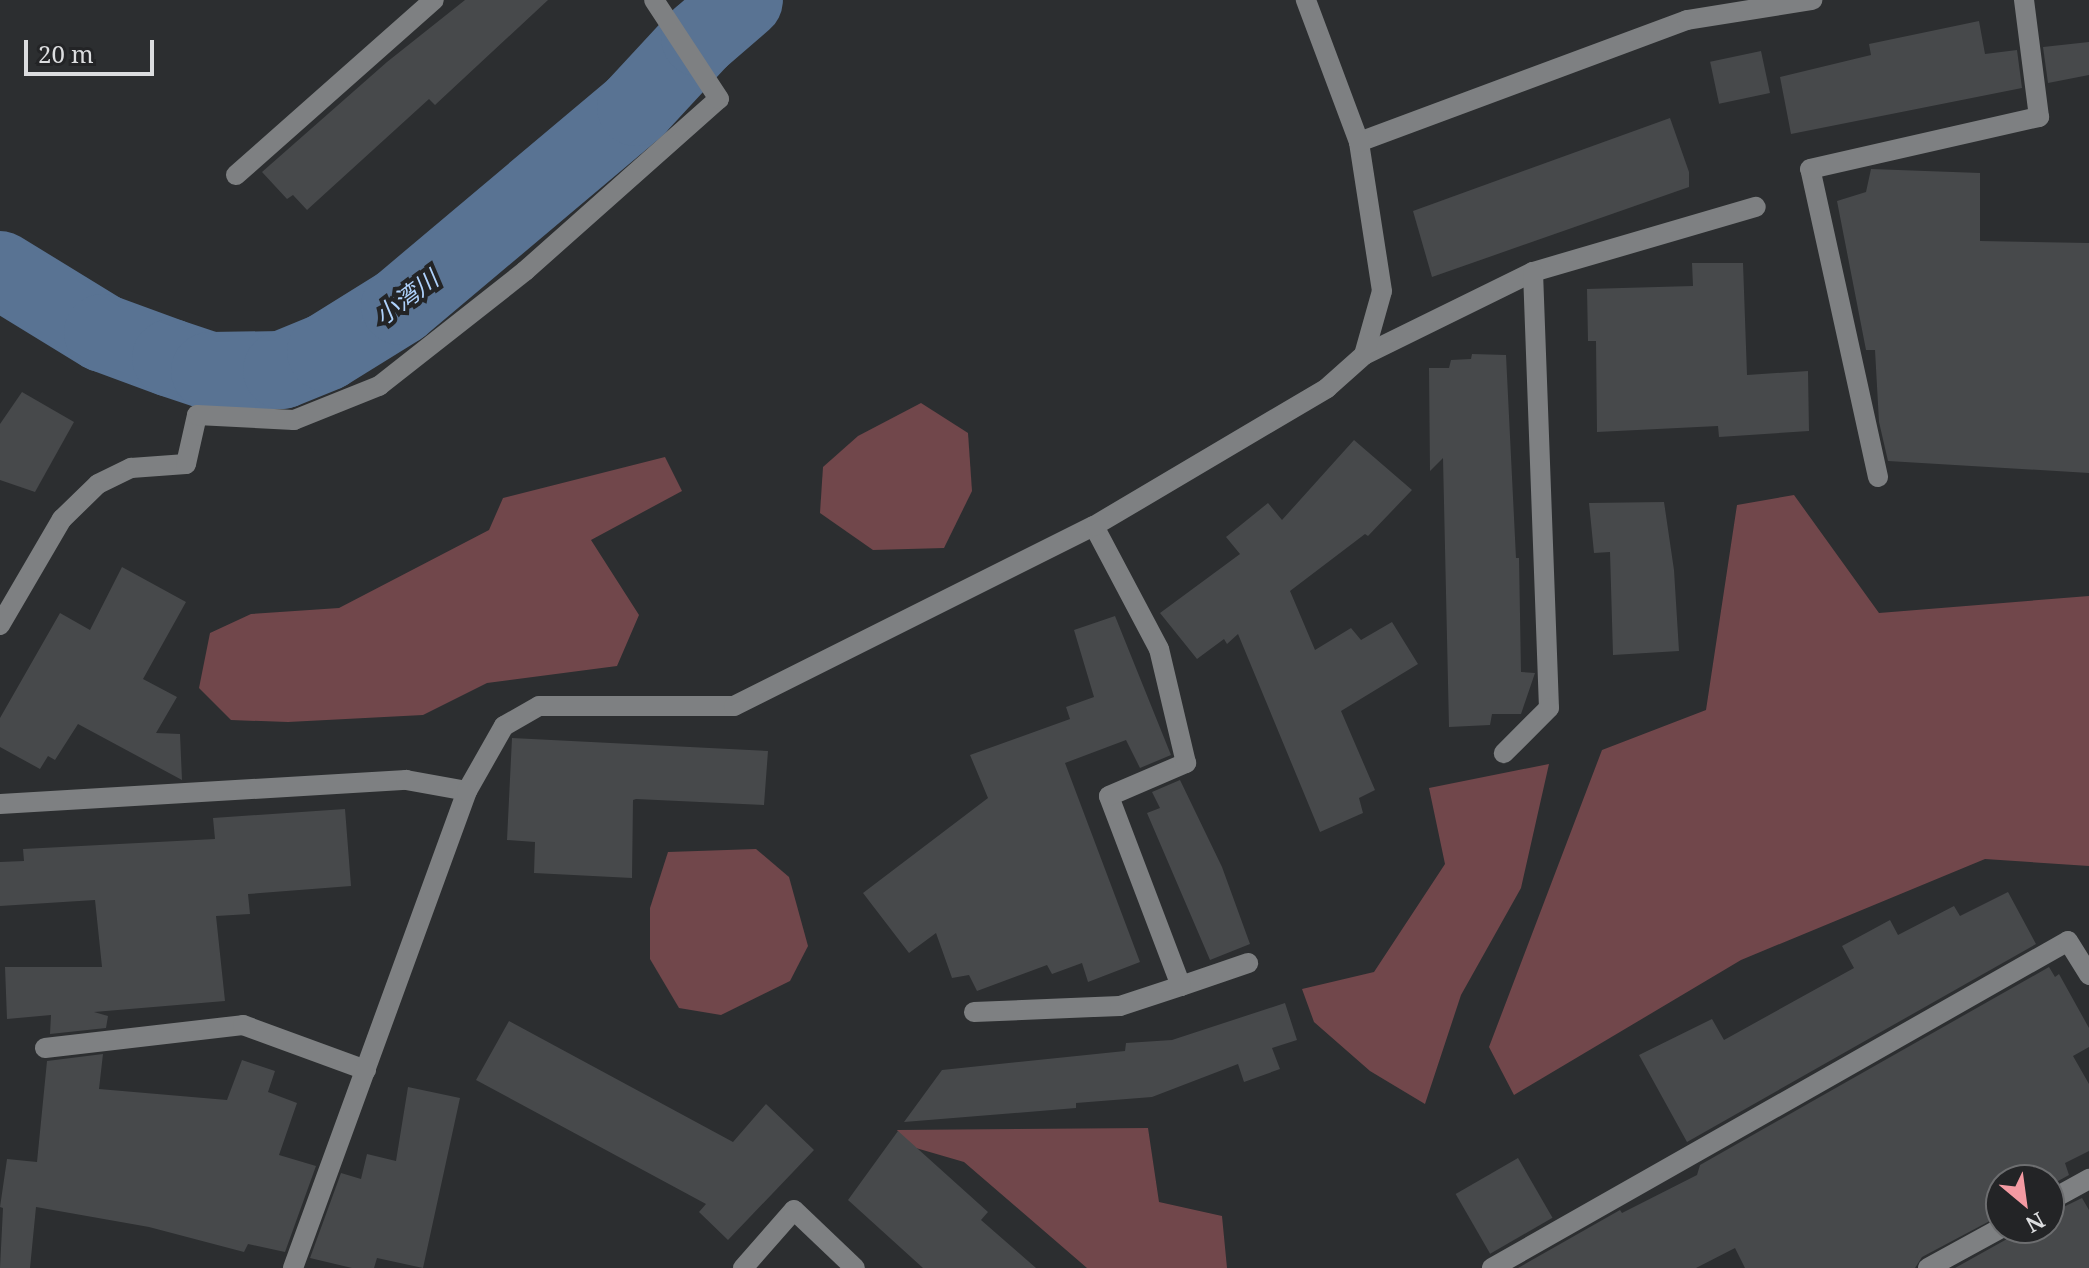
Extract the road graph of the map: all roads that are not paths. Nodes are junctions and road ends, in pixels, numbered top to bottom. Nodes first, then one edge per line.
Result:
1 (434, 0) edge
2 (1812, 0) edge
3 (2024, 0) edge
4 (656, 4) edge
5 (1309, 7) edge
6 (1359, 142) junction
7 (236, 175) dead end
8 (1756, 207) dead end
9 (1533, 272) junction
10 (1364, 355) junction
11 (1878, 477) dead end
12 (1094, 526) junction
13 (0, 625) edge
14 (1504, 753) dead end
15 (467, 791) junction
16 (0, 804) edge
17 (1248, 963) dead end
18 (2089, 975) edge
19 (1181, 986) junction
20 (974, 1012) dead end
21 (45, 1048) dead end
22 (366, 1070) junction
23 (2089, 1179) edge
24 (2065, 1192) edge
25 (1985, 1237) edge
26 (293, 1268) edge
27 (743, 1268) edge
28 (855, 1268) edge
29 (1492, 1268) edge
30 (1928, 1268) edge

1 - 7 street
2 - 6 street
3 - 11 street
4 - 13 street
5 - 6 street
6 - 10 street
8 - 9 street
9 - 10 street
9 - 14 street
10 - 12 street
12 - 15 street
12 - 19 street
15 - 16 street
15 - 22 street
17 - 19 street
18 - 29 street
19 - 20 street
21 - 22 street
22 - 26 street
23 - 24 street
25 - 30 street
27 - 28 street

